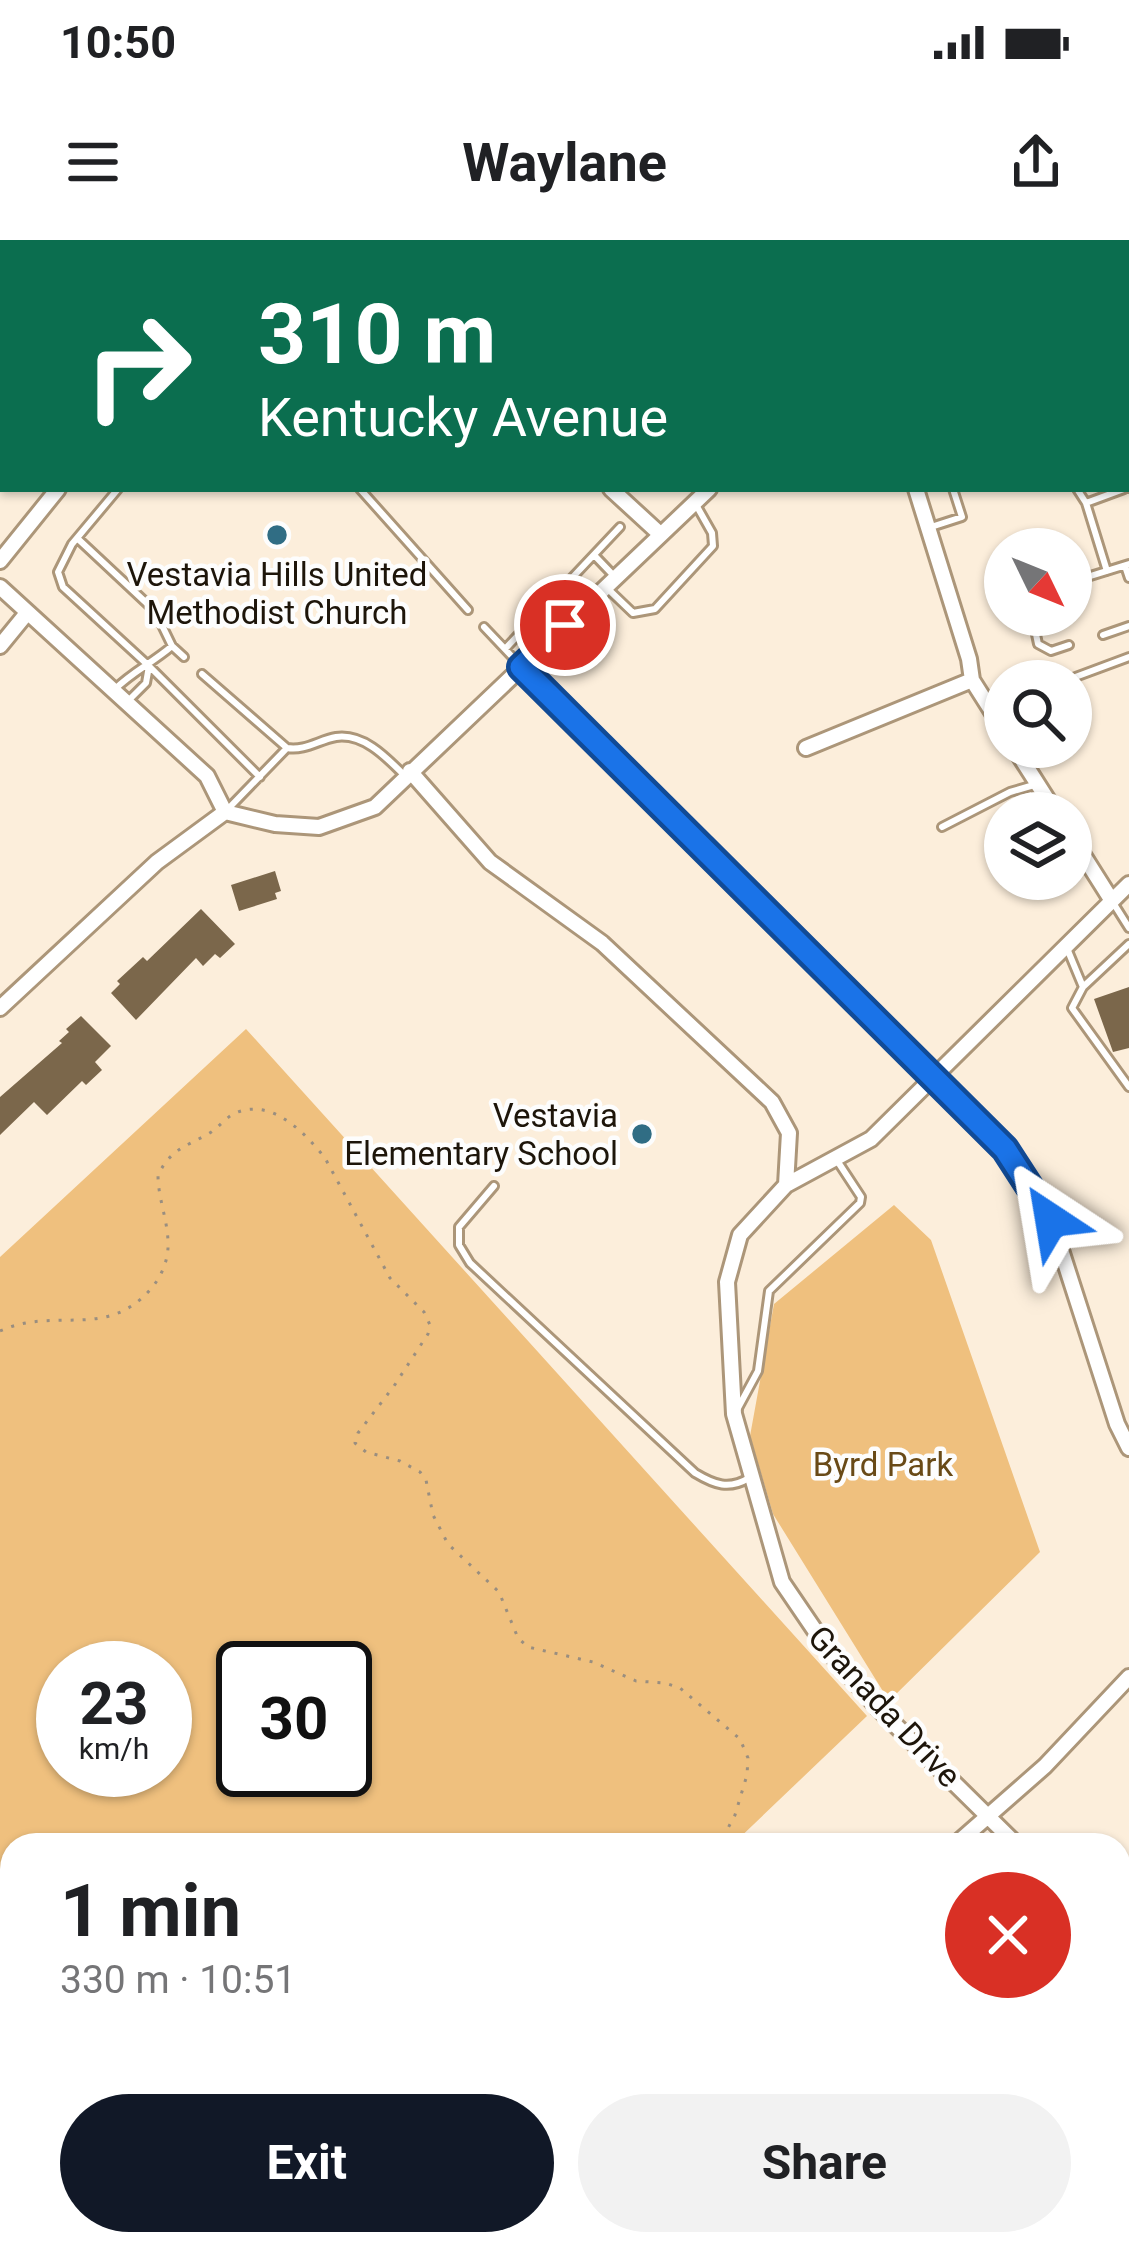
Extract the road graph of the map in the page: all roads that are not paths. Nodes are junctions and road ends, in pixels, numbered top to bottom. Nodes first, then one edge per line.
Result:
1 (56, 492) edge
2 (115, 492) edge
3 (363, 492) edge
4 (614, 492) edge
5 (706, 492) edge
6 (917, 492) edge
7 (953, 492) edge
8 (1078, 492) edge
9 (1115, 492) edge
10 (694, 502) junction
11 (1086, 503) junction
12 (620, 527) dead end
13 (928, 528) junction
14 (660, 534) junction
15 (77, 538) junction
16 (594, 555) junction
17 (0, 561) edge
18 (1127, 565) edge
19 (1107, 571) junction
20 (1092, 576) edge
21 (1129, 578) edge
22 (610, 582) junction
23 (0, 586) edge
24 (545, 606) junction
25 (468, 610) dead end
26 (27, 613) junction
27 (565, 625) junction
28 (1129, 626) edge
29 (484, 627) dead end
30 (1103, 634) dead end
31 (1036, 636) edge
32 (1069, 645) dead end
33 (0, 646) edge
34 (172, 646) junction
35 (505, 649) junction
36 (184, 657) dead end
37 (1129, 657) edge
38 (149, 666) junction
39 (521, 667) junction
40 (1092, 671) edge
41 (202, 674) dead end
42 (972, 680) junction
43 (113, 690) junction
44 (984, 699) edge
45 (126, 702) junction
46 (287, 748) junction
47 (806, 748) dead end
48 (1027, 768) edge
49 (408, 774) junction
50 (260, 777) junction
51 (1037, 784) junction
52 (1042, 792) edge
53 (225, 812) junction
54 (942, 827) dead end
55 (1092, 869) edge
56 (1129, 884) edge
57 (1112, 901) junction
58 (1129, 928) edge
59 (1129, 944) edge
60 (1066, 946) junction
61 (1083, 987) junction
62 (0, 1008) edge
63 (1125, 1077) edge
64 (932, 1078) junction
65 (1129, 1087) edge
66 (836, 1159) junction
67 (786, 1185) junction
68 (494, 1186) dead end
69 (734, 1414) junction
70 (1129, 1448) edge
71 (749, 1478) junction
72 (1129, 1677) edge
73 (988, 1815) junction
74 (968, 1833) edge
75 (1006, 1833) edge

1 - 17 street
2 - 15 lane
3 - 25 lane
4 - 14 street
5 - 10 street
6 - 13 street
7 - 13 lane
8 - 11 lane
9 - 11 lane
10 - 14 street
10 - 22 lane
11 - 19 lane
12 - 16 lane
13 - 42 street
14 - 22 street
15 - 34 lane
15 - 38 lane
16 - 22 lane
16 - 24 lane
18 - 19 lane
18 - 21 lane
19 - 20 lane
22 - 27 street
23 - 26 street
24 - 27 lane
24 - 35 lane
26 - 33 street
26 - 43 street
27 - 39 street
28 - 30 lane
29 - 35 lane
31 - 32 lane
34 - 36 lane
34 - 38 lane
35 - 39 lane
37 - 40 lane
38 - 43 lane
38 - 45 lane
38 - 50 lane
39 - 49 street
39 - 64 street
41 - 46 lane
42 - 44 street
42 - 47 street
43 - 45 street
45 - 53 street
46 - 49 lane
46 - 50 lane
48 - 51 street
49 - 53 street
49 - 67 street
50 - 53 lane
51 - 52 street
51 - 54 lane
53 - 62 street
55 - 57 street
56 - 57 street, Granada Drive
57 - 58 lane
57 - 60 street, Granada Drive
59 - 61 lane
60 - 61 lane
60 - 64 street, Granada Drive
61 - 63 lane
63 - 65 lane
64 - 66 street, Granada Drive
64 - 70 street
66 - 67 street, Granada Drive
66 - 69 lane
67 - 69 street, Granada Drive
68 - 71 lane
69 - 71 street, Granada Drive
71 - 73 street, Granada Drive
72 - 73 street
73 - 74 street
73 - 75 street, Granada Drive

